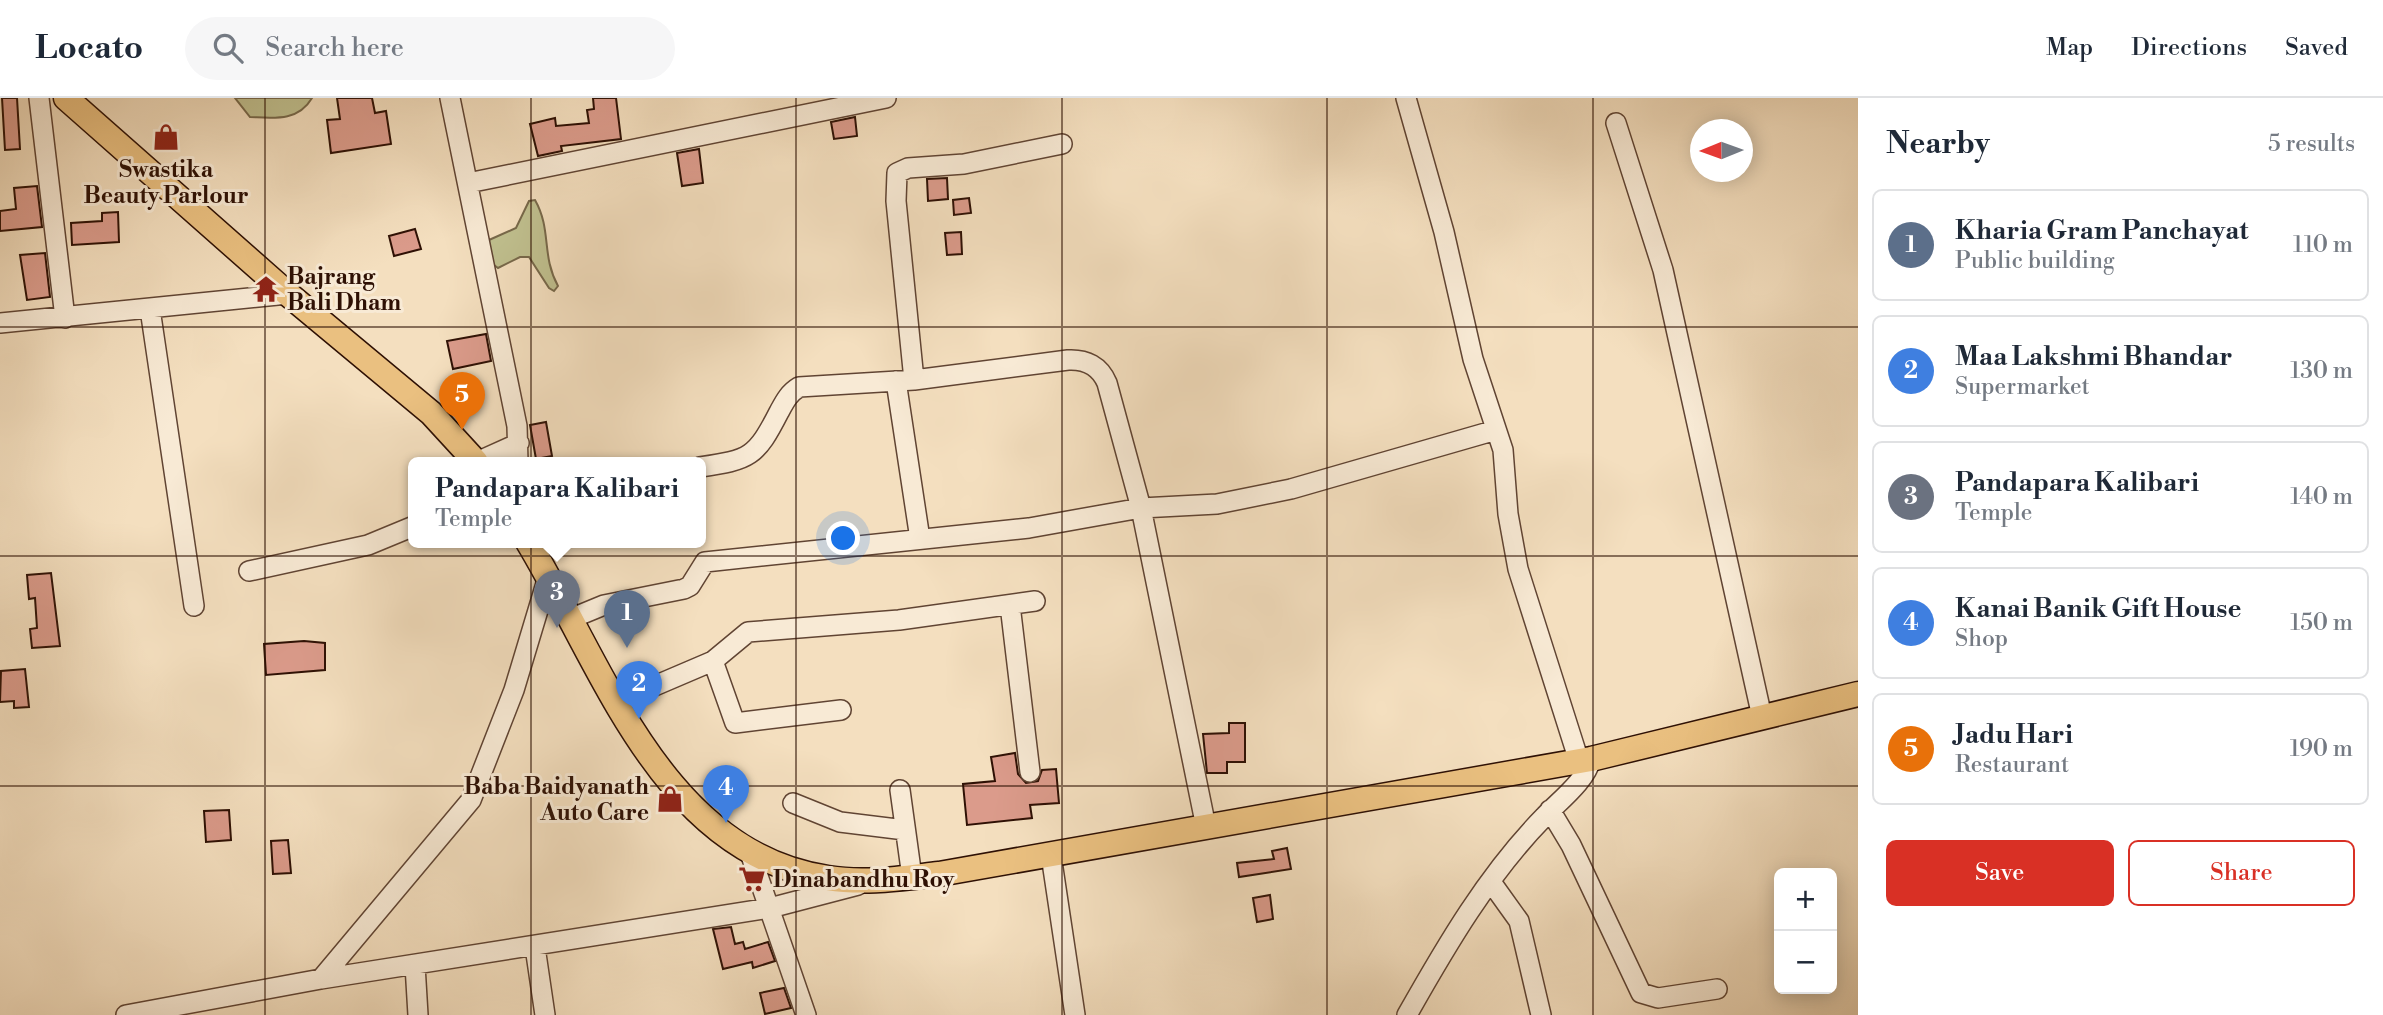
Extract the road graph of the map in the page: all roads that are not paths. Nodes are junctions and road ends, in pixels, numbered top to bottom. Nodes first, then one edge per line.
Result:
1 (39, 98) edge
2 (66, 98) edge
3 (450, 98) edge
4 (886, 98) edge
5 (1406, 98) edge
6 (1616, 123) dead end
7 (1062, 144) dead end
8 (468, 183) junction
9 (288, 294) junction
10 (150, 309) junction
11 (65, 318) junction
12 (0, 323) edge
13 (905, 380) junction
14 (1496, 430) junction
15 (519, 452) edge
16 (471, 457) edge
17 (498, 457) edge
18 (706, 466) edge
19 (1141, 508) junction
20 (408, 528) edge
21 (920, 539) junction
22 (531, 548) edge
23 (249, 571) dead end
24 (548, 577) junction
25 (1035, 601) dead end
26 (1010, 605) junction
27 (194, 606) dead end
28 (570, 619) junction
29 (713, 661) junction
30 (1858, 694) edge
31 (617, 702) junction
32 (841, 710) dead end
33 (1762, 717) junction
34 (1585, 760) junction
35 (1030, 772) dead end
36 (900, 790) dead end
37 (793, 803) dead end
38 (1550, 810) junction
39 (1206, 827) junction
40 (905, 830) junction
41 (749, 850) junction
42 (1051, 855) junction
43 (912, 877) junction
44 (872, 881) junction
45 (1491, 882) junction
46 (770, 908) junction
47 (536, 947) junction
48 (415, 965) junction
49 (321, 979) junction
50 (1717, 989) dead end
51 (125, 1015) edge
52 (418, 1015) edge
53 (545, 1015) edge
54 (806, 1015) edge
55 (1075, 1015) edge
56 (1407, 1015) edge
57 (1541, 1015) edge

1 - 11 street
2 - 9 main road
3 - 8 street
4 - 8 street
5 - 14 street
6 - 33 street
7 - 13 street
8 - 15 street
9 - 10 street
9 - 16 main road
10 - 11 street
10 - 27 street
11 - 12 street
13 - 18 street
13 - 19 street
13 - 21 street
14 - 19 street
14 - 34 street
15 - 17 street
19 - 21 street
19 - 39 street
20 - 23 street
21 - 28 street
22 - 24 main road
24 - 28 main road
24 - 49 street
25 - 26 street
26 - 29 street
26 - 35 street
28 - 31 main road
29 - 31 street
29 - 32 street
30 - 33 main road
31 - 41 main road
33 - 34 main road
34 - 38 street
34 - 39 main road
36 - 40 street
37 - 40 street
38 - 45 street
38 - 50 street
39 - 42 main road
40 - 43 street
41 - 44 main road
41 - 46 street
42 - 43 main road
42 - 55 street
43 - 44 main road
44 - 46 street
45 - 56 street
45 - 57 street
46 - 47 street
46 - 54 street
47 - 48 street
47 - 53 street
48 - 49 street
48 - 52 street
49 - 51 street

